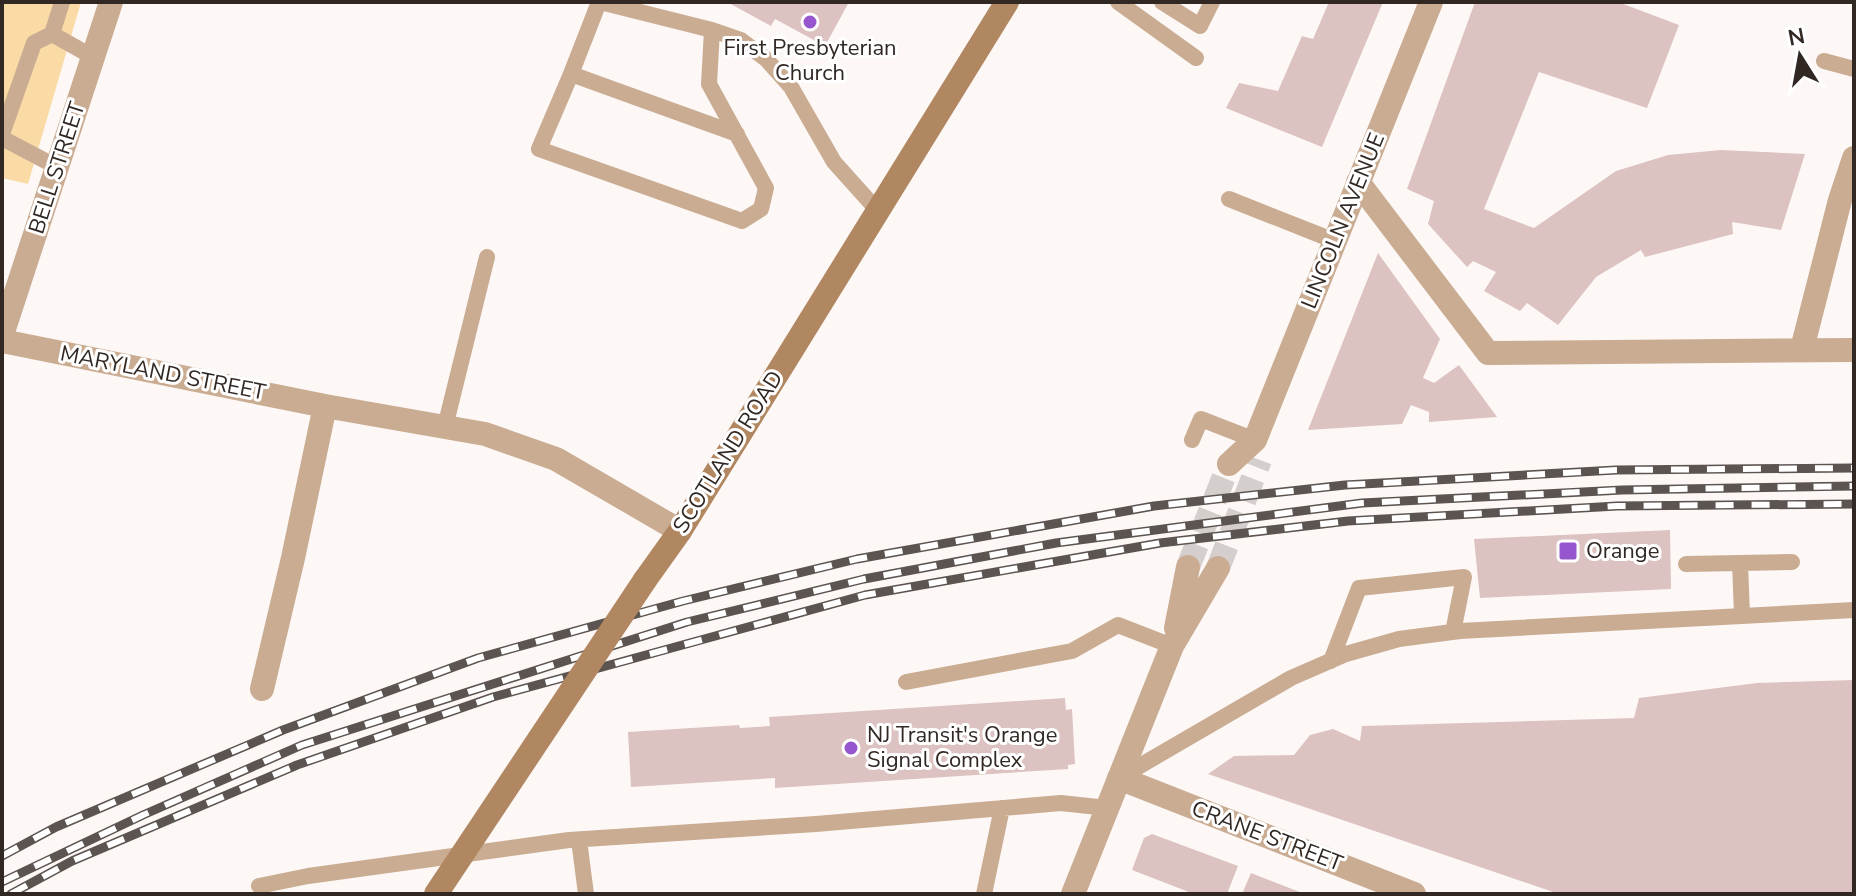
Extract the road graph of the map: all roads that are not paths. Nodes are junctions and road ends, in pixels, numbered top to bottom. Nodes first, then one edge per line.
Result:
1 (62, 2) edge
2 (111, 2) edge
3 (599, 2) edge
4 (1007, 2) edge
5 (1118, 2) edge
6 (1162, 2) edge
7 (1212, 2) edge
8 (1431, 2) edge
9 (712, 30) junction
10 (52, 34) junction
11 (93, 57) junction
12 (1196, 58) dead end
13 (1824, 61) dead end
14 (1854, 69) edge
15 (571, 74) junction
16 (737, 134) junction
17 (2, 136) edge
18 (1854, 158) edge
19 (57, 167) junction
20 (1358, 182) junction
21 (1229, 199) dead end
22 (878, 211) junction
23 (1335, 241) junction
24 (487, 257) dead end
25 (2, 335) edge
26 (2, 341) edge
27 (1802, 349) junction
28 (1854, 350) edge
29 (325, 406) junction
30 (445, 427) junction
31 (1192, 440) dead end
32 (1258, 450) junction
33 (1229, 464) tunnel mouth
34 (680, 531) junction
35 (1792, 562) dead end
36 (1740, 563) junction
37 (1686, 564) dead end
38 (1188, 567) tunnel mouth
39 (1218, 568) tunnel mouth
40 (1854, 610) edge
41 (1742, 615) junction
42 (1453, 632) junction
43 (1172, 646) junction
44 (1331, 661) junction
45 (906, 682) dead end
46 (262, 689) dead end
47 (1119, 778) junction
48 (1002, 808) junction
49 (1107, 808) junction
50 (579, 840) junction
51 (259, 886) dead end
52 (436, 894) edge
53 (586, 894) edge
54 (984, 894) edge
55 (1073, 894) edge
56 (1414, 894) edge

1 - 10 lane
2 - 11 street, BELL STREET
3 - 9 lane
3 - 15 lane
4 - 22 main road, SCOTLAND ROAD
5 - 12 lane
6 - 7 lane
8 - 20 street, LINCOLN AVENUE
9 - 16 lane
9 - 22 lane
10 - 11 lane
10 - 17 lane
11 - 19 street, BELL STREET
13 - 14 lane
15 - 16 lane
15 - 16 lane
17 - 19 lane
18 - 27 street
19 - 25 street, BELL STREET
20 - 23 street, LINCOLN AVENUE
20 - 27 street
21 - 23 lane
22 - 34 main road, SCOTLAND ROAD
23 - 32 street, LINCOLN AVENUE
24 - 30 lane
26 - 29 street, MARYLAND STREET
27 - 28 street
29 - 30 street, MARYLAND STREET
29 - 46 street
30 - 34 street, MARYLAND STREET
31 - 32 lane
32 - 33 street, LINCOLN AVENUE
34 - 52 main road, SCOTLAND ROAD, bridge
35 - 36 lane
36 - 37 lane
36 - 41 lane
38 - 43 street
39 - 43 street
40 - 41 lane
41 - 42 lane
42 - 44 lane
42 - 44 lane
43 - 45 lane
43 - 47 street
44 - 47 lane
47 - 49 street
47 - 56 street, CRANE STREET
48 - 49 lane
48 - 50 lane
48 - 54 lane
49 - 55 street
50 - 51 lane
50 - 53 lane

